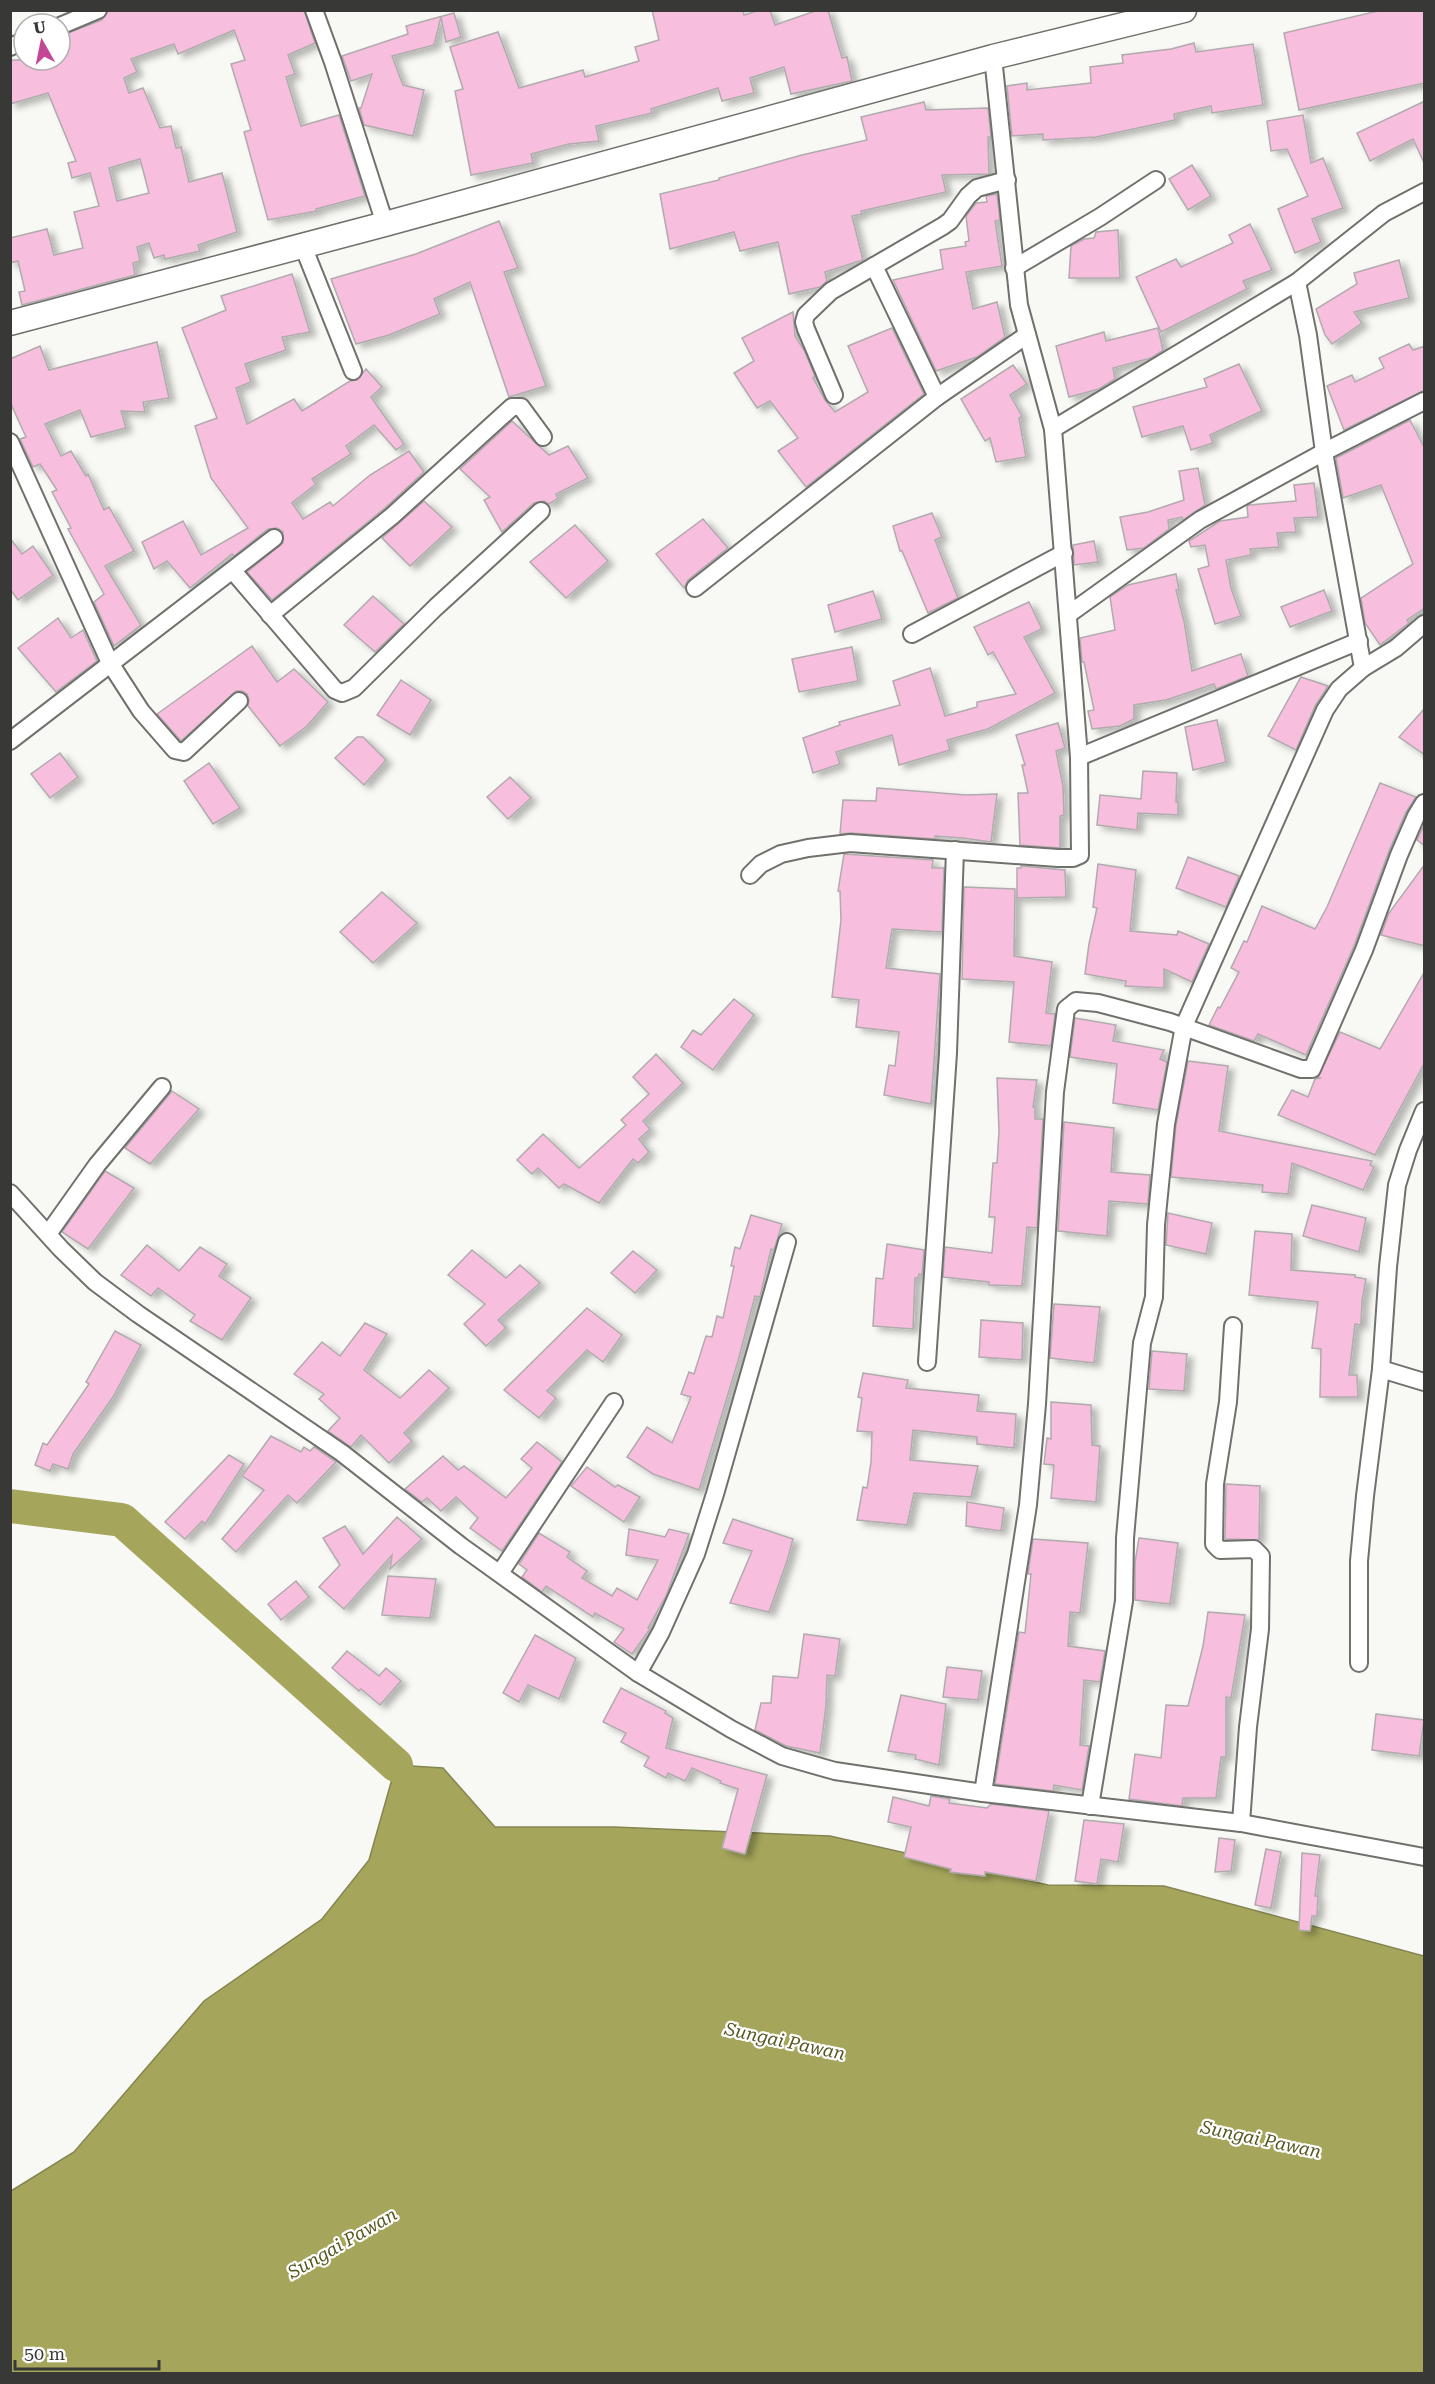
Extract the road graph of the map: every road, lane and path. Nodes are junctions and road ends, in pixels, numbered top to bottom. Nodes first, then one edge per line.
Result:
1 (98, 10) edge
2 (314, 10) edge
3 (1184, 10) edge
4 (72, 21) edge
5 (993, 57) junction
6 (1007, 180) junction
7 (1156, 180) dead end
8 (1425, 192) edge
9 (385, 224) junction
10 (303, 246) junction
11 (874, 266) junction
12 (1014, 268) junction
13 (1297, 282) junction
14 (10, 323) edge
15 (1027, 335) junction
16 (353, 371) dead end
17 (834, 395) dead end
18 (937, 397) junction
19 (1425, 401) edge
20 (1053, 429) junction
21 (543, 437) dead end
22 (10, 442) edge
23 (1324, 452) junction
24 (14, 463) edge
25 (541, 511) dead end
26 (274, 538) dead end
27 (1064, 553) junction
28 (233, 571) junction
29 (695, 588) dead end
30 (1069, 614) junction
31 (270, 615) junction
32 (1425, 624) edge
33 (912, 634) dead end
34 (1359, 641) junction
35 (110, 663) junction
36 (1363, 668) junction
37 (239, 701) dead end
38 (10, 741) edge
39 (1080, 757) junction
40 (1425, 803) edge
41 (955, 850) junction
42 (750, 875) dead end
43 (1184, 1026) junction
44 (162, 1087) dead end
45 (1425, 1111) edge
46 (10, 1193) edge
47 (48, 1234) junction
48 (787, 1242) dead end
49 (1233, 1326) dead end
50 (927, 1362) dead end
51 (1381, 1369) junction
52 (1425, 1382) edge
53 (614, 1402) dead end
54 (500, 1573) junction
55 (1359, 1664) dead end
56 (638, 1673) junction
57 (983, 1793) junction
58 (1090, 1806) junction
59 (1241, 1822) junction
60 (1425, 1857) edge

1 - 4 street
2 - 9 street
3 - 5 street
5 - 6 street
5 - 9 street
6 - 11 street
6 - 12 street
7 - 12 street
8 - 13 street
9 - 10 street
10 - 14 street
10 - 16 street
11 - 17 street
11 - 18 street
12 - 15 street
13 - 20 street
13 - 23 street
15 - 18 street
15 - 20 street
18 - 29 street
19 - 23 street
20 - 27 street
21 - 31 street
22 - 24 street
23 - 30 street
23 - 34 street
24 - 35 street
25 - 31 street
26 - 28 street
27 - 30 street
27 - 33 street
28 - 31 street
28 - 35 street
30 - 39 street
32 - 36 street
34 - 36 street
34 - 39 street
35 - 37 street
35 - 38 street
36 - 43 street
39 - 41 street
40 - 43 street
41 - 42 street
41 - 50 street
43 - 57 street
43 - 58 street
44 - 47 street
45 - 51 street
46 - 47 street
47 - 54 street
48 - 56 street
49 - 59 street
51 - 52 street
51 - 55 street
53 - 54 street
54 - 56 street
56 - 57 street
57 - 58 street
58 - 59 street
59 - 60 street

